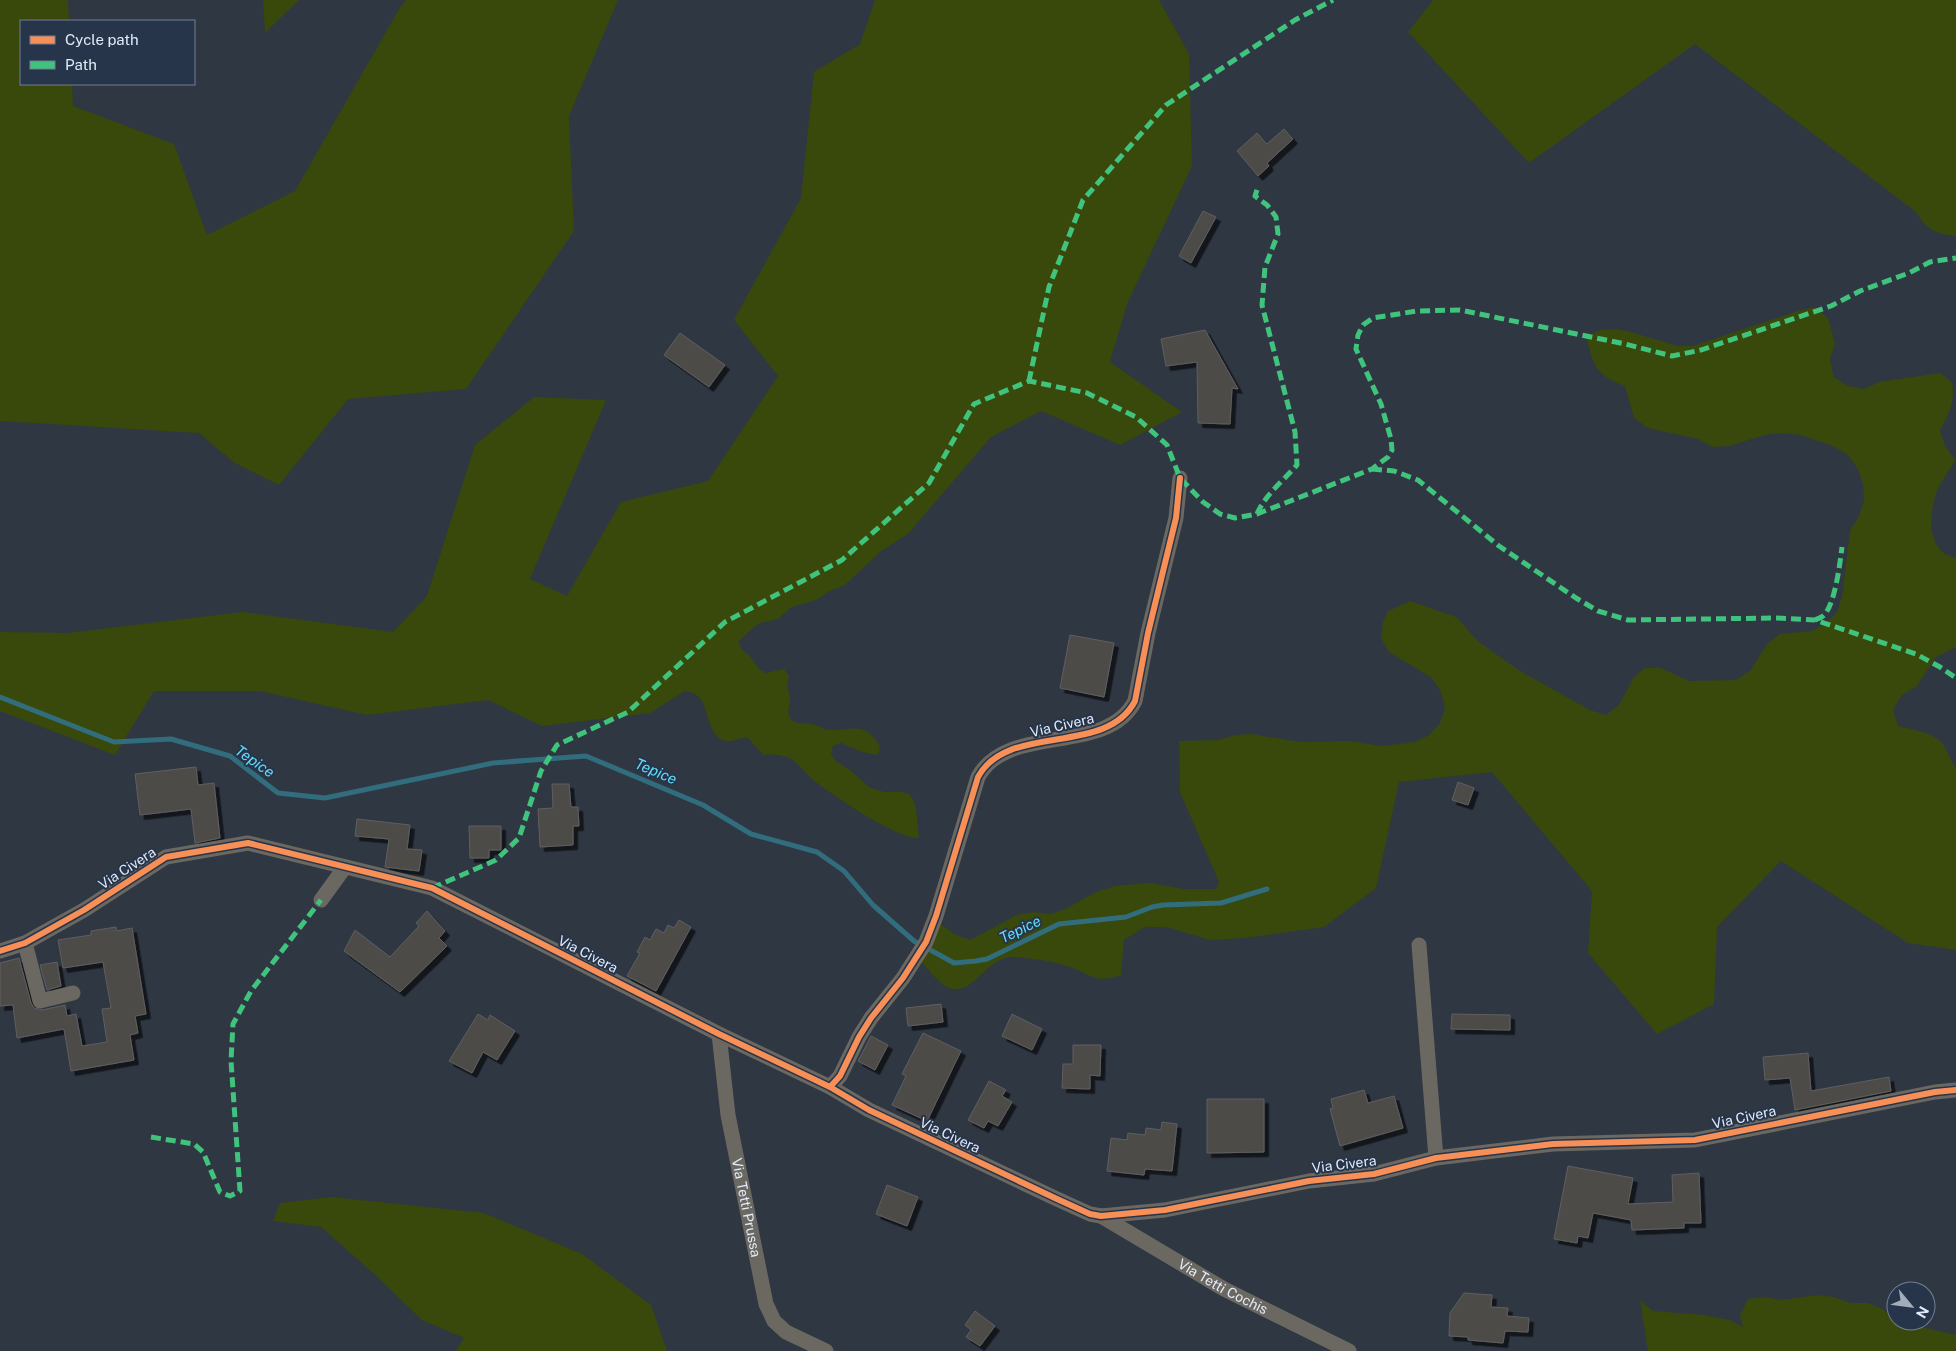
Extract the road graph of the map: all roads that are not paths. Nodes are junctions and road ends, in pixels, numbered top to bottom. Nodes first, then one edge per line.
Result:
1 (1180, 478) dead end
2 (345, 867) junction
3 (321, 900) dead end
4 (25, 943) junction
5 (1419, 945) dead end
6 (0, 951) edge
7 (73, 993) dead end
8 (719, 1034) junction
9 (830, 1087) junction
10 (1956, 1090) edge
11 (1436, 1158) junction
12 (1101, 1216) junction
13 (826, 1351) edge
14 (1349, 1351) edge

1 - 9 street, Via Civera
2 - 3 street
2 - 4 street, Via Civera
2 - 8 street, Via Civera
4 - 6 street, Via Civera
4 - 7 street
5 - 11 street
8 - 9 street, Via Civera
8 - 13 street, Via Tetti Prussa
9 - 12 street, Via Civera
10 - 11 street, Via Civera
11 - 12 street, Via Civera
12 - 14 street, Via Tetti Cochis

